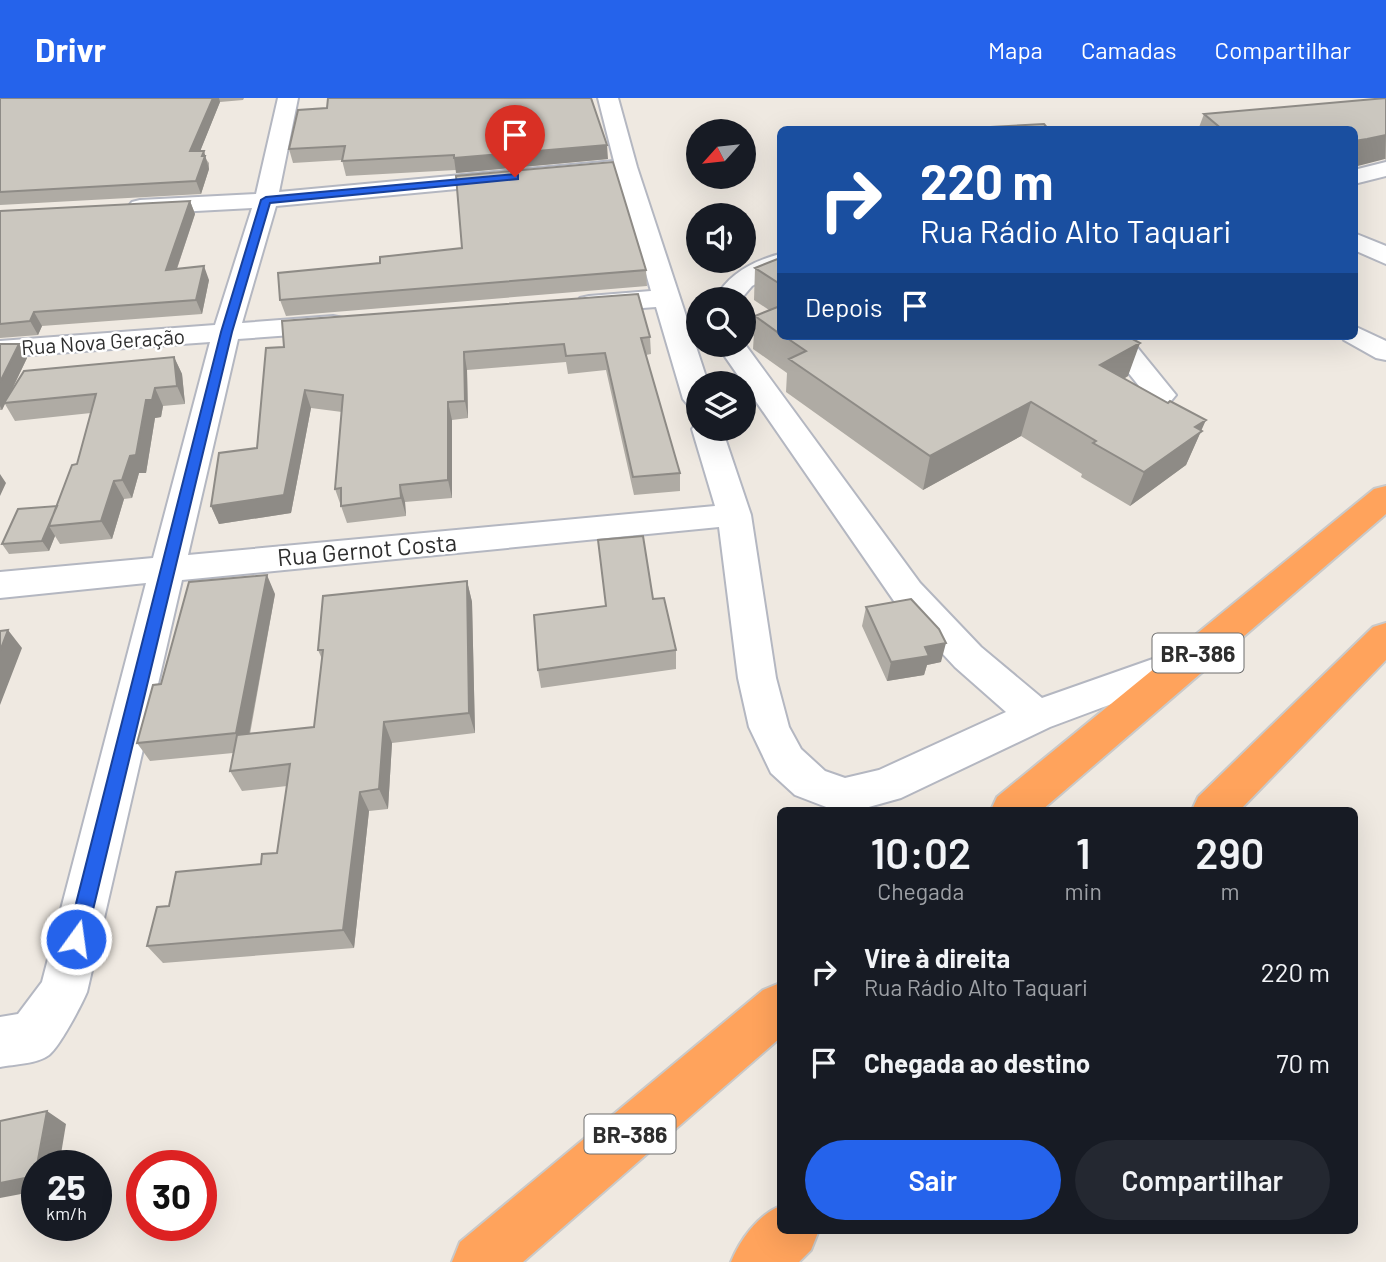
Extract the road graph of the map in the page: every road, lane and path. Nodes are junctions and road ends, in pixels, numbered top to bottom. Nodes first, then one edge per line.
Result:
1 (288, 98) edge
2 (608, 98) edge
3 (626, 167) junction
4 (1386, 169) edge
5 (1358, 176) edge
6 (266, 200) junction
7 (120, 209) edge
8 (1358, 242) edge
9 (1386, 256) edge
10 (777, 263) edge
11 (737, 287) edge
12 (667, 298) junction
13 (557, 306) edge
14 (364, 322) edge
15 (226, 332) junction
16 (1358, 336) edge
17 (1116, 340) edge
18 (0, 349) edge
19 (1386, 352) edge
20 (740, 357) edge
21 (689, 371) edge
22 (1161, 395) dead end
23 (711, 441) edge
24 (1386, 497) edge
25 (734, 515) junction
26 (167, 568) junction
27 (0, 584) edge
28 (1386, 637) edge
29 (1187, 662) junction
30 (1036, 716) junction
31 (1016, 807) edge
32 (1216, 807) edge
33 (777, 1010) edge
34 (16, 1039) edge
35 (787, 1234) edge
36 (480, 1262) edge
37 (759, 1262) edge

1 - 6 street
2 - 3 street
3 - 6 street
3 - 12 street
4 - 5 street
6 - 7 street
6 - 15 street
8 - 9 street
10 - 11 street
12 - 13 street
12 - 21 street
14 - 15 street, Rua Nova Geração
15 - 18 street, Rua Nova Geração
15 - 26 street
16 - 19 street
17 - 22 street
20 - 30 street
23 - 25 street
24 - 29 highway, BR-386
25 - 26 street, Rua Gernot Costa
25 - 30 street
26 - 27 street, Rua Gernot Costa
26 - 34 street
28 - 32 highway
29 - 30 street
29 - 31 highway, BR-386
33 - 36 highway, BR-386
35 - 37 highway

